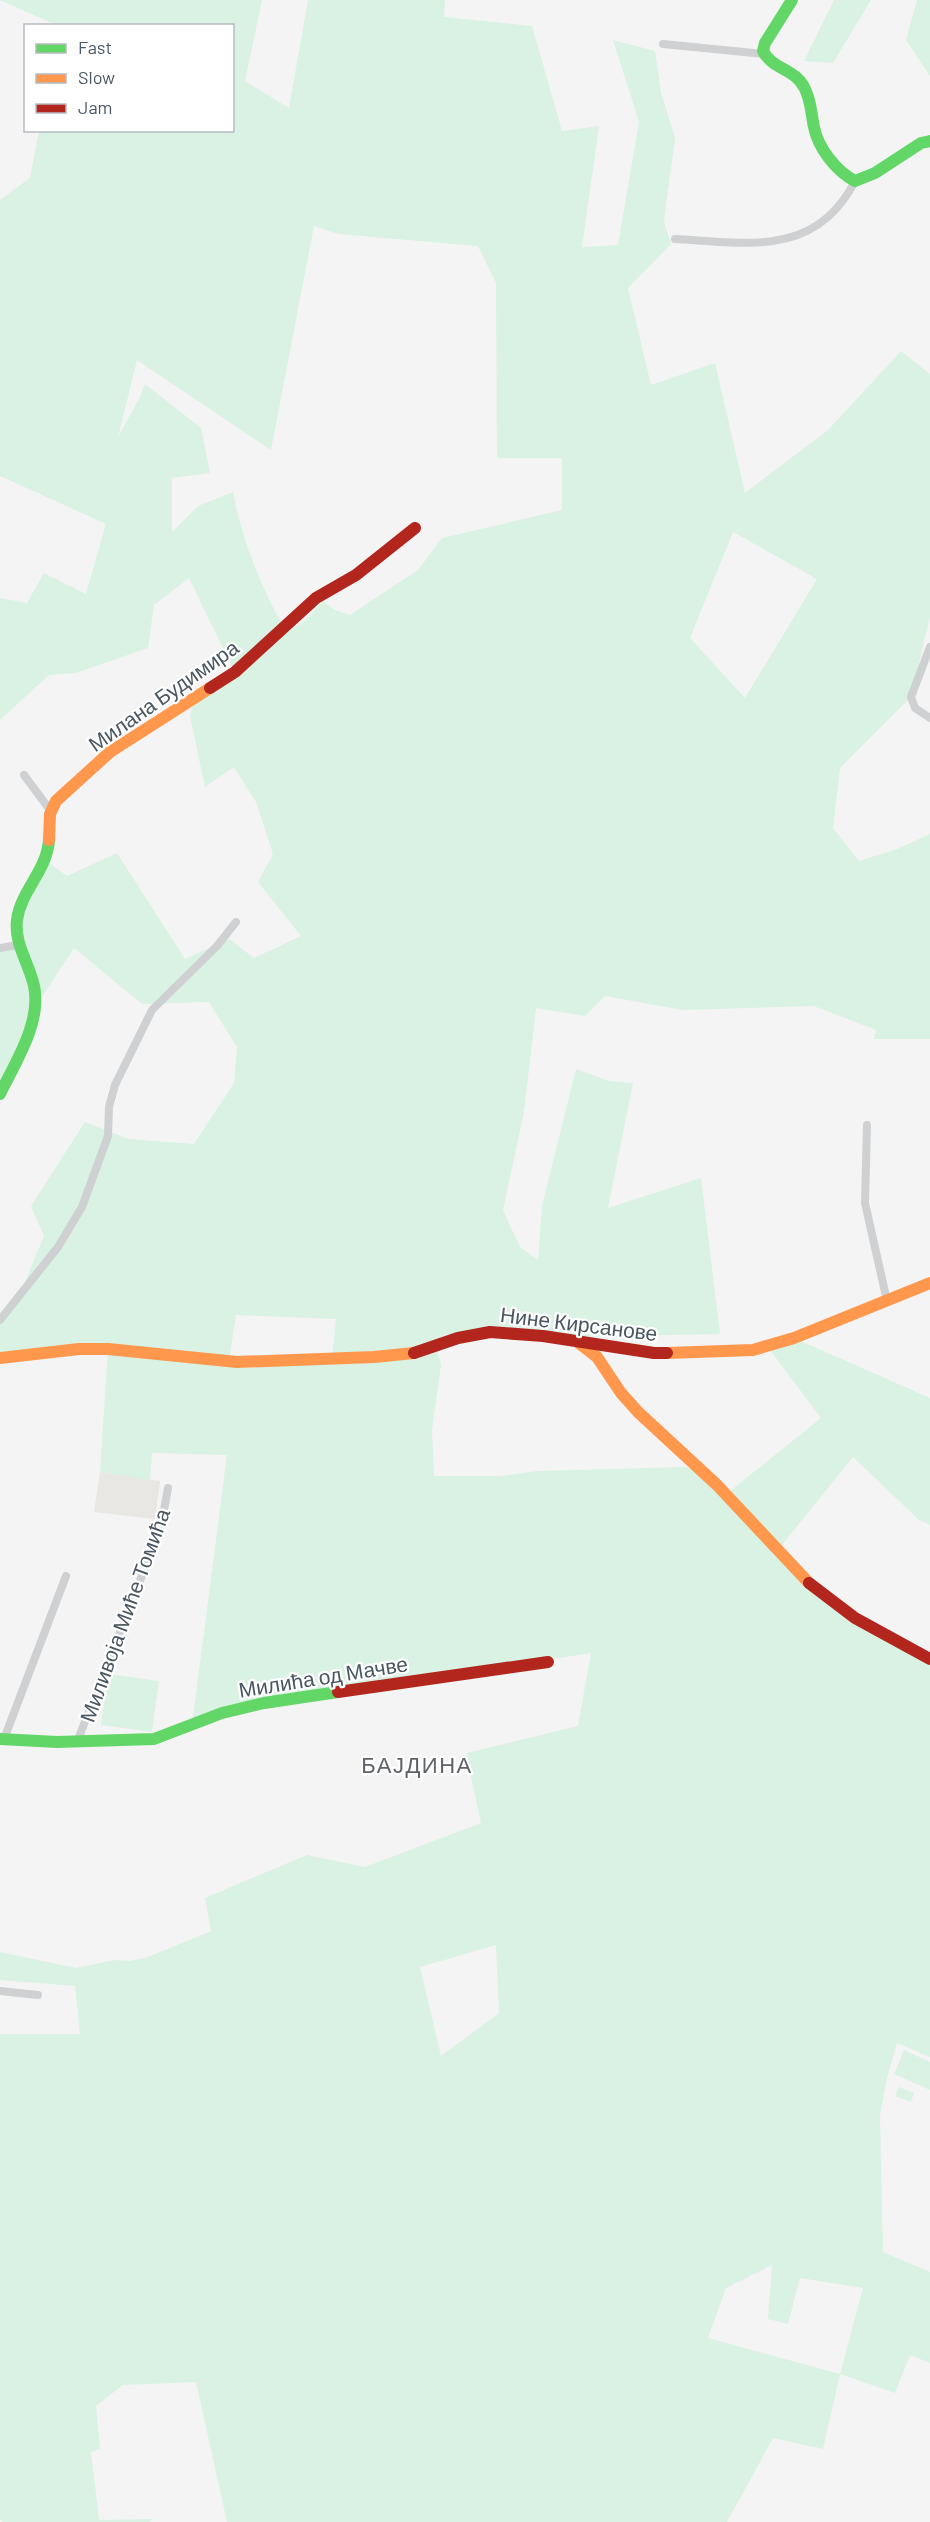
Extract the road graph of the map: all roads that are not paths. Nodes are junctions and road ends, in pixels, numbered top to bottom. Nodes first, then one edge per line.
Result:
1 (792, 0) edge
2 (663, 44) dead end
3 (764, 54) junction
4 (930, 141) edge
5 (855, 181) junction
6 (675, 239) dead end
7 (415, 528) dead end
8 (930, 647) edge
9 (930, 718) edge
10 (24, 775) dead end
11 (50, 810) junction
12 (236, 922) dead end
13 (17, 945) junction
14 (0, 948) edge
15 (0, 1094) edge
16 (867, 1125) dead end
17 (930, 1283) edge
18 (887, 1301) junction
19 (0, 1320) edge
20 (572, 1340) junction
21 (0, 1358) edge
22 (168, 1488) dead end
23 (66, 1576) dead end
24 (930, 1659) edge
25 (548, 1662) dead end
26 (2, 1739) edge
27 (77, 1742) junction
28 (0, 1991) edge
29 (38, 1995) dead end

1 - 3 street
2 - 3 street
3 - 5 street
4 - 5 street
5 - 6 street
7 - 11 street, Милана Будимира
8 - 9 street
10 - 11 street
11 - 13 street
12 - 19 street
13 - 14 street
13 - 15 street
16 - 18 street
17 - 18 street, Нине Кирсанове
18 - 20 street, Нине Кирсанове
20 - 21 street, Нине Кирсанове
20 - 24 street
22 - 27 street, Миливоја Миће Томића
23 - 26 street
25 - 27 street, Милића од Мачве
26 - 27 street, Милића од Мачве
28 - 29 street

